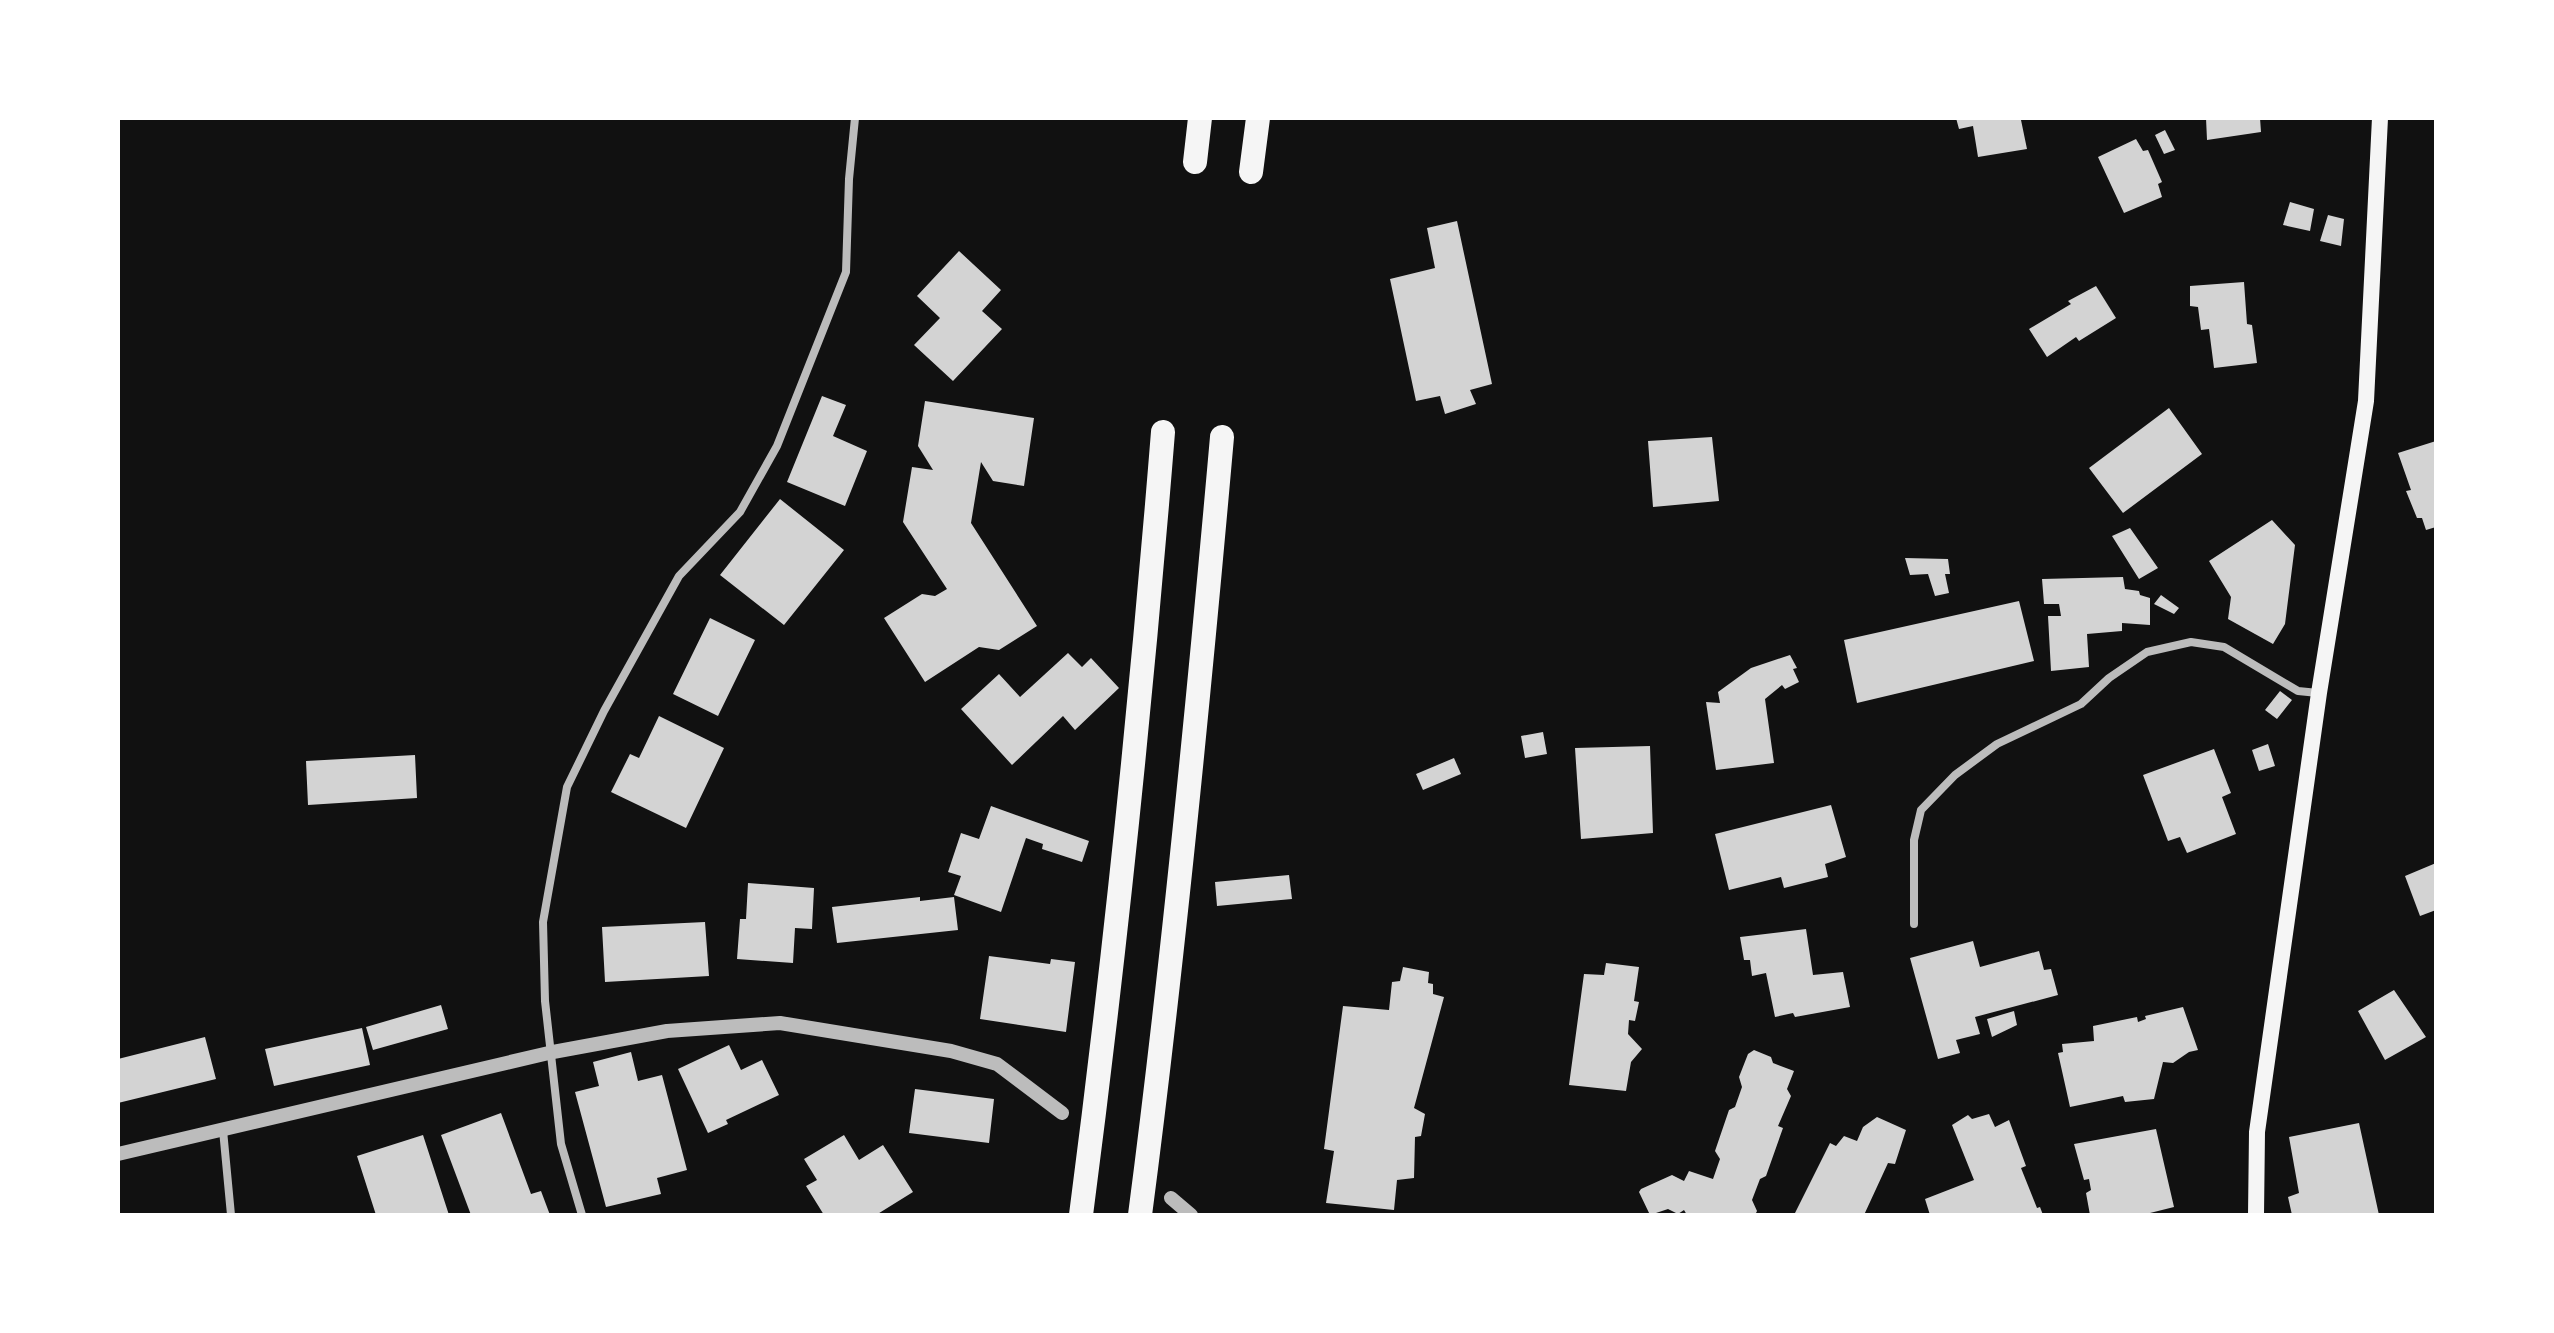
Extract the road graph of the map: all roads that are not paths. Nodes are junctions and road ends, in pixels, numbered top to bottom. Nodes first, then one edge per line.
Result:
1 (855, 118) edge
2 (1200, 118) edge
3 (1258, 118) edge
4 (2380, 118) edge
5 (1195, 162) dead end
6 (1251, 172) dead end
7 (1163, 432) dead end
8 (1222, 437) dead end
9 (2319, 693) junction
10 (1914, 924) dead end
11 (553, 1052) junction
12 (1062, 1113) dead end
13 (223, 1130) junction
14 (118, 1154) edge
15 (1171, 1198) dead end
16 (231, 1215) edge
17 (582, 1215) edge
18 (1081, 1215) edge
19 (1140, 1215) edge
20 (1191, 1215) edge
21 (2256, 1215) edge

1 - 11 street
2 - 5 highway
3 - 6 highway
4 - 9 main road
7 - 18 highway
8 - 19 highway
9 - 10 street
9 - 21 main road
11 - 12 street
11 - 13 street
11 - 17 street
13 - 14 street
13 - 16 street
15 - 20 street

